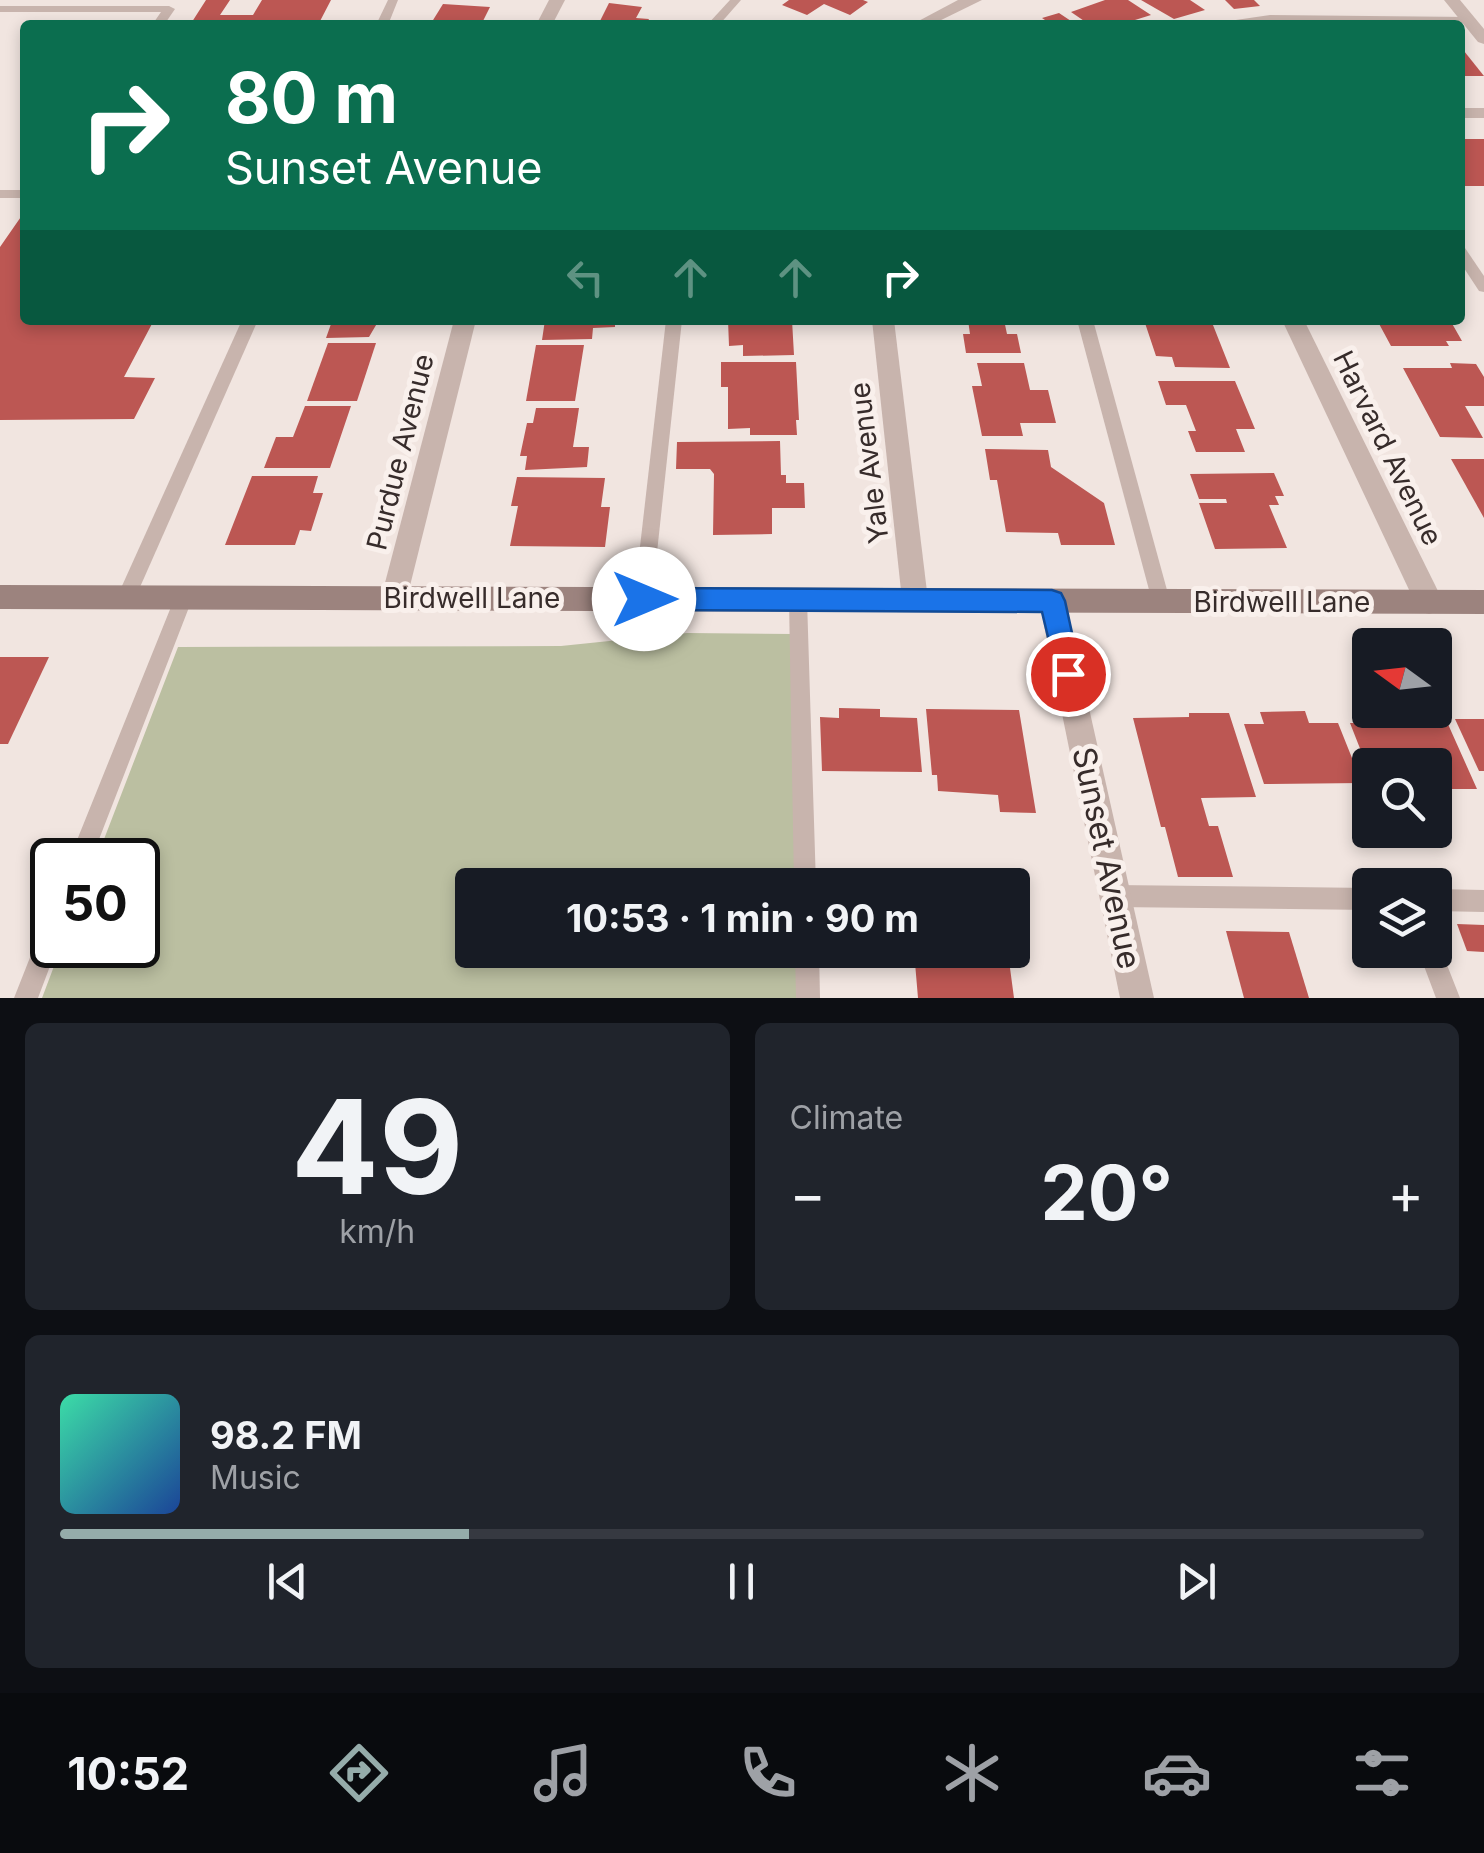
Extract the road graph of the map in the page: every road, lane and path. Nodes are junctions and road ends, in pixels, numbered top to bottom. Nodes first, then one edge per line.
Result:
1 (736, 0) edge
2 (974, 0) edge
3 (1452, 0) edge
4 (0, 9) edge
5 (161, 20) edge
6 (718, 20) edge
7 (928, 20) edge
8 (1256, 20) edge
9 (1468, 20) junction
10 (1484, 39) edge
11 (1465, 258) edge
12 (1484, 287) edge
13 (248, 325) edge
14 (464, 325) edge
15 (673, 325) edge
16 (884, 325) edge
17 (1086, 325) edge
18 (1296, 325) edge
19 (0, 597) edge
20 (126, 597) junction
21 (184, 597) junction
22 (394, 598) junction
23 (644, 599) junction
24 (798, 600) junction
25 (915, 600) junction
26 (1052, 601) junction
27 (1161, 601) junction
28 (1429, 602) junction
29 (1484, 602) edge
30 (89, 838) edge
31 (805, 868) edge
32 (1115, 896) junction
33 (1352, 899) edge
34 (1452, 900) edge
35 (1484, 900) edge
36 (37, 968) edge
37 (807, 968) edge
38 (1437, 968) edge
39 (26, 998) edge
40 (808, 998) edge
41 (1137, 998) edge
42 (1448, 998) edge

1 - 6 lane
2 - 7 street
3 - 9 street
4 - 5 lane
8 - 9 lane
9 - 10 street
11 - 12 lane
13 - 20 lane
14 - 22 street, Purdue Avenue
15 - 23 lane
16 - 25 street, Yale Avenue
17 - 27 lane
18 - 28 street, Harvard Avenue
19 - 20 main road, Birdwell Lane
20 - 21 main road, Birdwell Lane
21 - 22 main road, Birdwell Lane
21 - 30 lane
22 - 23 main road, Birdwell Lane
23 - 24 main road, Birdwell Lane
24 - 25 main road, Birdwell Lane
24 - 31 lane
25 - 26 main road, Birdwell Lane
26 - 27 main road, Birdwell Lane
26 - 32 street, Sunset Avenue
27 - 28 main road, Birdwell Lane
28 - 29 main road, Birdwell Lane
32 - 33 lane
32 - 41 street, Sunset Avenue
34 - 35 lane
36 - 39 lane
37 - 40 lane
38 - 42 lane

